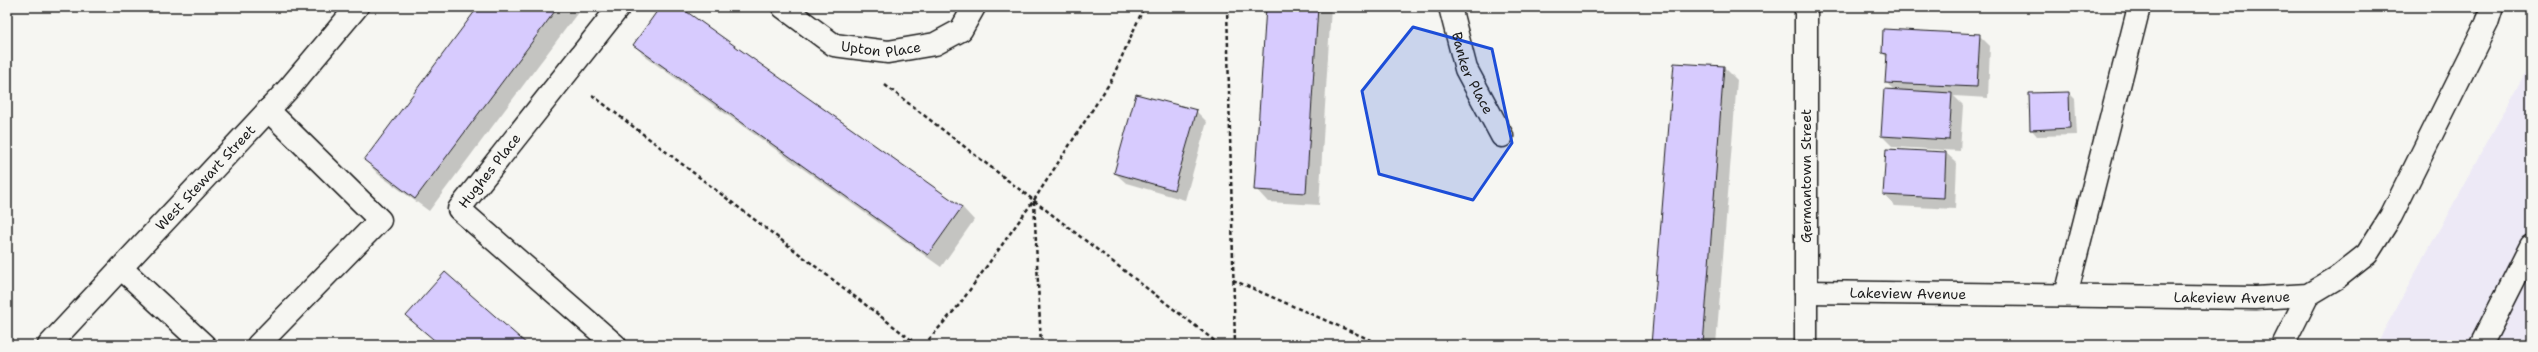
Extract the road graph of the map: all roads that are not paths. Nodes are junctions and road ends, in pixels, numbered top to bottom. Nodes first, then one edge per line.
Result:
1 (357, 7) edge
2 (619, 7) edge
3 (783, 7) edge
4 (974, 7) edge
5 (1450, 7) edge
6 (1806, 7) edge
7 (2139, 7) edge
8 (2492, 7) edge
9 (268, 110) junction
10 (1502, 136) dead end
11 (2531, 246) edge
12 (121, 268) junction
13 (1806, 292) junction
14 (2066, 295) junction
15 (2308, 295) junction
16 (49, 345) edge
17 (204, 345) edge
18 (258, 345) edge
19 (615, 345) edge
20 (1806, 345) edge
21 (2282, 345) edge
22 (2481, 345) edge

1 - 9 street, West Stewart Street
2 - 19 street, Hughes Place
3 - 4 street, Upton Place
5 - 10 street, Banker Place
6 - 13 street, Germantown Street
7 - 14 street
8 - 15 street, Lakeview Avenue
9 - 12 street, West Stewart Street
9 - 18 street
11 - 22 street
12 - 16 street, West Stewart Street
12 - 17 street
13 - 14 street, Lakeview Avenue
13 - 20 street, Germantown Street
14 - 15 street, Lakeview Avenue
15 - 21 street

